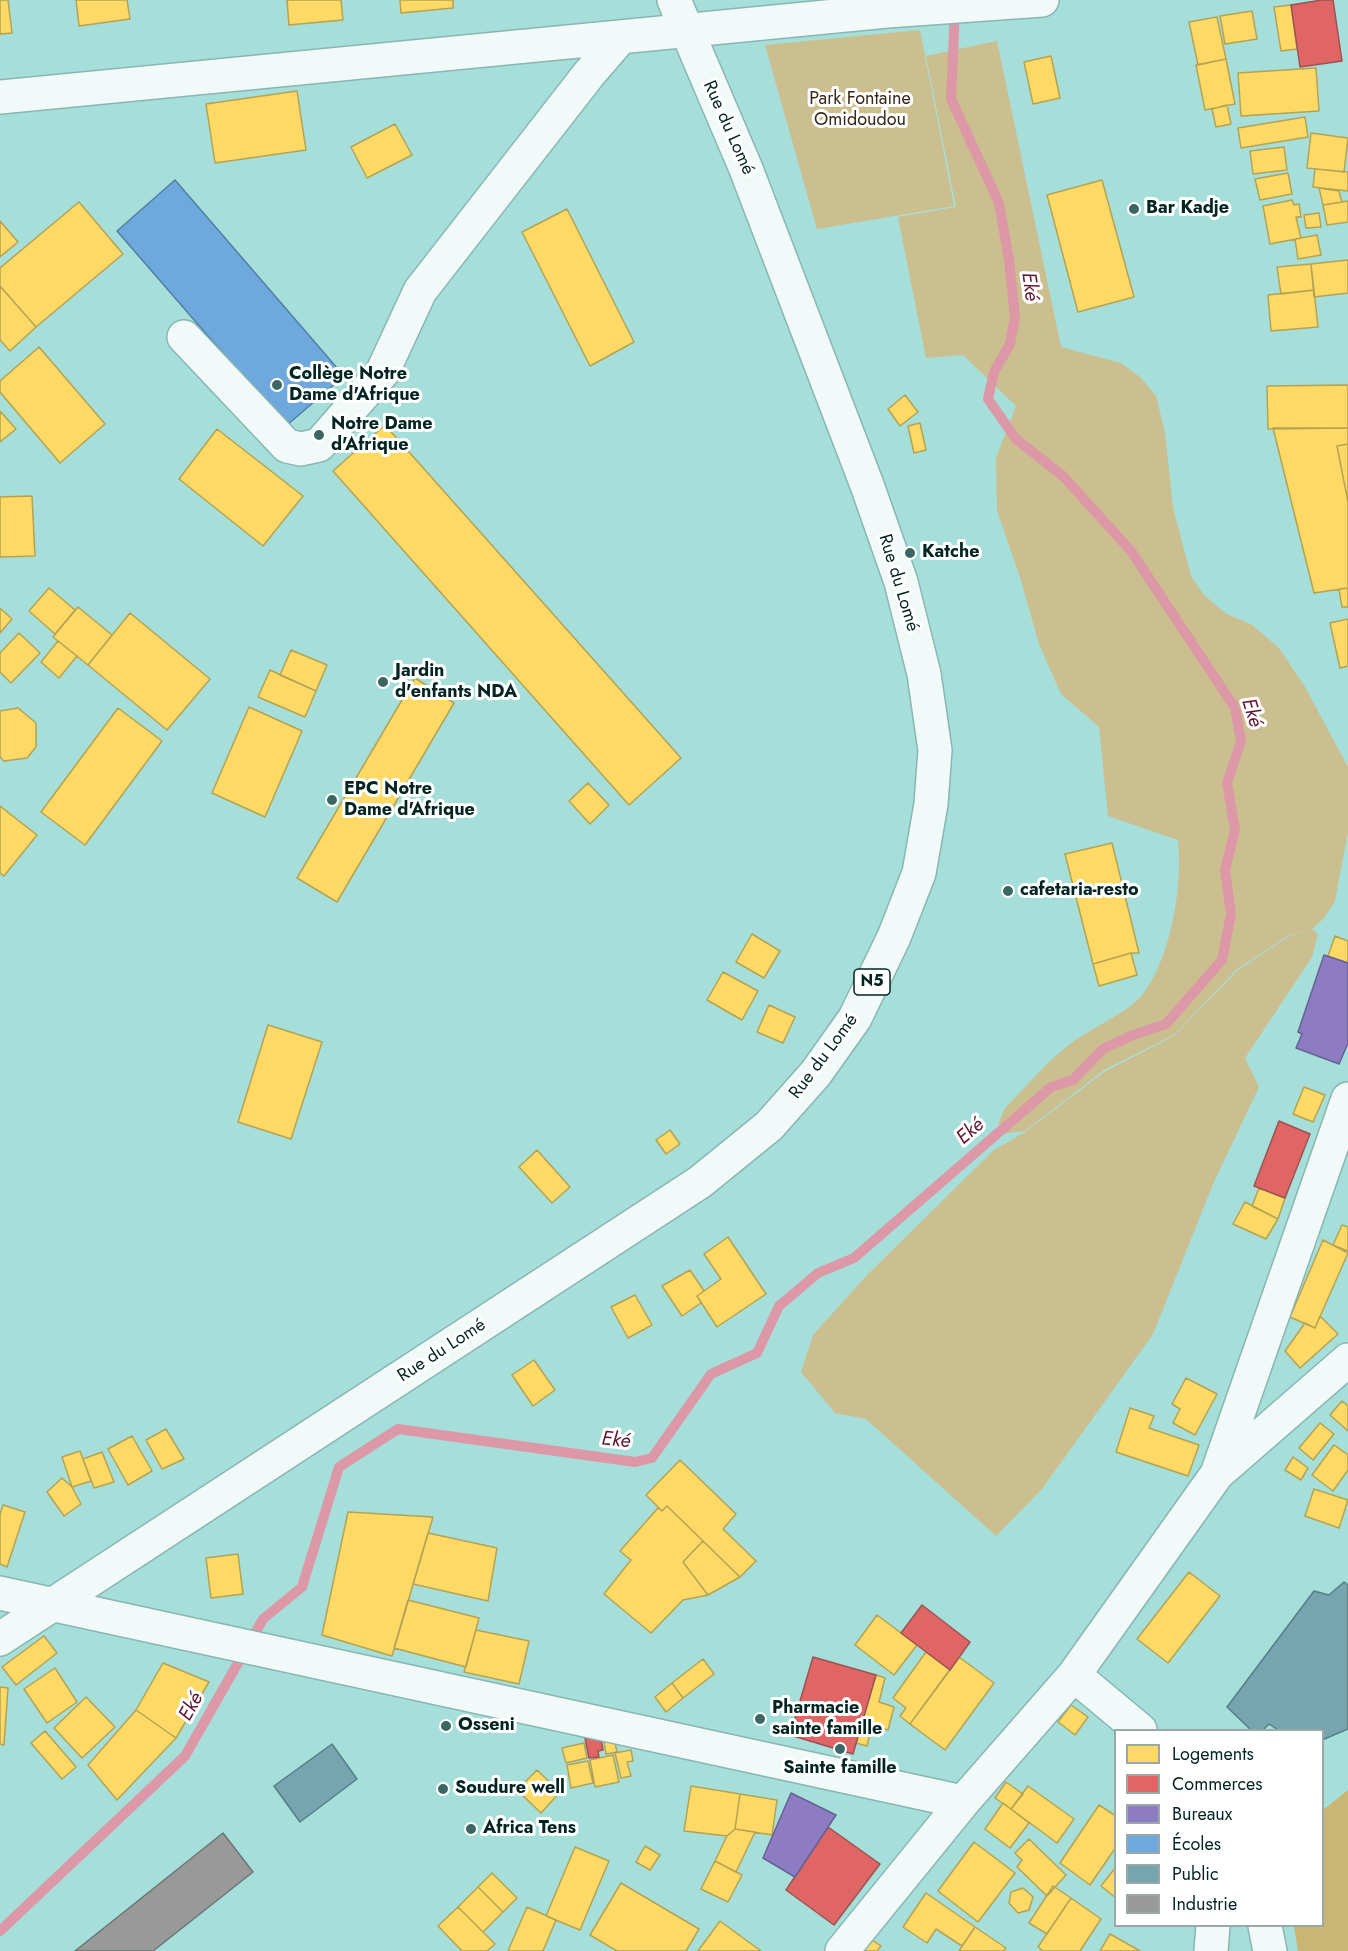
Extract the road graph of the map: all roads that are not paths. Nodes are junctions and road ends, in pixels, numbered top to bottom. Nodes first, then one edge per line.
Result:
1 (674, 0) edge
2 (1042, 0) edge
3 (685, 31) junction
4 (621, 37) junction
5 (0, 97) edge
6 (184, 338) dead end
7 (1348, 1099) edge
8 (1348, 1360) edge
9 (1217, 1474) junction
10 (0, 1593) edge
11 (53, 1604) junction
12 (0, 1639) edge
13 (1074, 1675) junction
14 (1138, 1729) edge
15 (963, 1802) junction
16 (1213, 1927) edge
17 (1265, 1927) edge
18 (842, 1951) edge
19 (1211, 1951) edge
20 (1270, 1951) edge

1 - 3 street, Rue du Lomé / N5
2 - 3 street
3 - 4 street
3 - 11 street, Rue du Lomé / N5
4 - 5 street
4 - 6 street
7 - 9 street
8 - 9 street
9 - 13 street
10 - 11 street
11 - 12 street, N5
11 - 15 street
13 - 14 street
13 - 15 street
15 - 18 street
16 - 19 street
17 - 20 street

